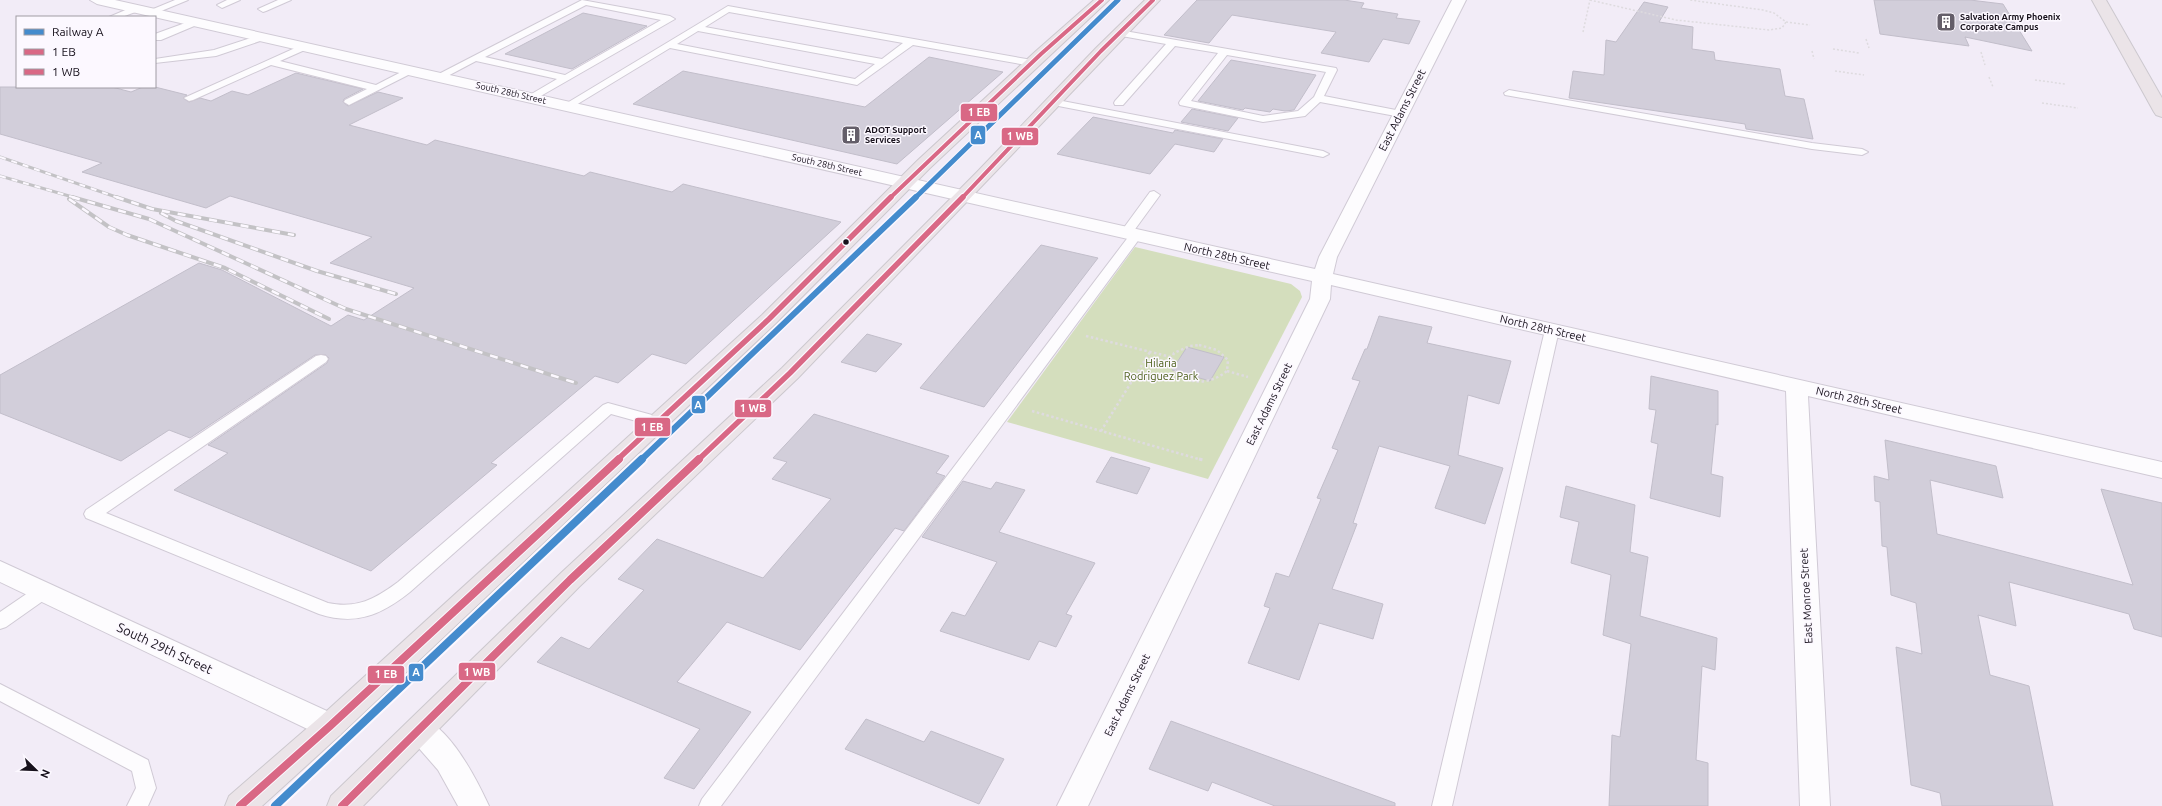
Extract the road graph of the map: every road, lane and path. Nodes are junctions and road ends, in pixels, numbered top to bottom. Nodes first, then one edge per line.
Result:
1 (97, 0) edge
2 (183, 0) edge
3 (235, 0) edge
4 (286, 0) edge
5 (739, 0) edge
6 (1102, 0) edge
7 (1153, 0) edge
8 (1590, 0) edge
9 (1690, 0) edge
10 (2099, 0) edge
11 (1454, 1) edge
12 (222, 5) dead end
13 (135, 9) junction
14 (263, 9) dead end
15 (734, 9) junction
16 (151, 12) junction
17 (117, 16) edge
18 (196, 22) junction
19 (1786, 22) junction
20 (1810, 25) dead end
21 (697, 28) junction
22 (1583, 32) dead end
23 (1120, 33) junction
24 (156, 37) edge
25 (263, 38) junction
26 (1866, 39) dead end
27 (912, 41) junction
28 (1172, 42) junction
29 (669, 45) junction
30 (304, 47) junction
31 (1869, 48) dead end
32 (1833, 49) dead end
33 (1225, 51) junction
34 (1812, 51) dead end
35 (1981, 52) dead end
36 (1859, 54) dead end
37 (475, 58) junction
38 (1814, 59) dead end
39 (157, 61) dead end
40 (270, 62) junction
41 (883, 62) junction
42 (1032, 63) junction
43 (1985, 65) dead end
44 (411, 71) junction
45 (1835, 71) dead end
46 (1864, 75) dead end
47 (438, 77) junction
48 (1989, 77) dead end
49 (566, 78) junction
50 (2035, 80) dead end
51 (2064, 84) dead end
52 (1993, 87) dead end
53 (377, 88) junction
54 (1509, 93) dead end
55 (189, 98) dead end
56 (532, 98) junction
57 (1318, 98) junction
58 (349, 102) dead end
59 (1052, 102) junction
60 (1119, 103) dead end
61 (2042, 103) dead end
62 (567, 106) junction
63 (2078, 108) dead end
64 (2162, 112) edge
65 (1401, 114) junction
66 (1862, 152) dead end
67 (1323, 154) dead end
68 (915, 185) junction
69 (1154, 195) dead end
70 (963, 196) junction
71 (1131, 234) junction
72 (1322, 278) junction
73 (1090, 329) dead end
74 (1552, 330) junction
75 (1086, 336) junction
76 (1081, 342) dead end
77 (1150, 352) junction
78 (1171, 357) junction
79 (321, 359) dead end
80 (1227, 371) junction
81 (1248, 377) dead end
82 (1797, 386) junction
83 (1036, 405) dead end
84 (658, 422) junction
85 (1100, 431) junction
86 (1204, 460) dead end
87 (2162, 470) edge
88 (0, 571) edge
89 (44, 591) junction
90 (0, 622) edge
91 (0, 692) edge
92 (330, 726) junction
93 (420, 729) junction
94 (137, 806) edge
95 (240, 806) edge
96 (342, 806) edge
97 (474, 806) edge
98 (709, 806) edge
99 (1072, 806) edge
100 (1442, 806) edge
101 (1815, 806) edge

1 - 13 street, South 28th Street
2 - 16 lane
3 - 12 lane
4 - 14 lane
5 - 15 lane
6 - 42 main road
7 - 23 main road
8 - 19 path
8 - 22 path
9 - 19 path
10 - 64 main road
11 - 65 street, East Adams Street
13 - 16 street, South 28th Street
13 - 17 lane
15 - 21 lane
15 - 27 lane
16 - 18 street, South 28th Street
18 - 24 lane
18 - 25 street, South 28th Street
19 - 20 path
21 - 29 lane
21 - 41 lane
23 - 28 lane
23 - 59 main road
25 - 30 street, South 28th Street
25 - 39 lane
26 - 31 path
27 - 41 lane
27 - 42 lane
28 - 33 lane
28 - 60 lane
29 - 41 lane
29 - 62 lane
30 - 40 lane
30 - 44 street, South 28th Street
32 - 36 path
33 - 57 lane
33 - 57 lane
34 - 38 path
35 - 43 path
37 - 47 lane
37 - 49 lane
37 - 49 lane
40 - 53 lane
40 - 55 lane
42 - 68 main road
44 - 47 street, South 28th Street
44 - 53 lane
45 - 46 path
47 - 56 street, South 28th Street
48 - 52 path
49 - 56 lane
50 - 51 path
53 - 58 lane
54 - 66 lane
56 - 62 street, South 28th Street
57 - 65 lane
59 - 67 lane
59 - 70 main road
61 - 63 path
62 - 68 street, South 28th Street
65 - 72 street, East Adams Street
68 - 70 street, North 28th Street
68 - 84 main road
69 - 71 lane
70 - 71 street, North 28th Street
70 - 93 main road
71 - 72 street, North 28th Street
71 - 98 lane
72 - 74 street, North 28th Street
72 - 99 street, East Adams Street
73 - 75 path
74 - 82 street, North 28th Street
74 - 100 lane
75 - 76 path
75 - 77 path
77 - 78 path
77 - 85 path
78 - 80 path
78 - 80 path
79 - 84 lane
80 - 81 path
82 - 87 street, North 28th Street
82 - 101 street, East Monroe Street
83 - 85 path
84 - 92 main road
85 - 86 path
88 - 89 street, South 29th Street
89 - 90 lane
89 - 92 street, South 29th Street
91 - 94 lane
92 - 95 main road
93 - 96 main road
93 - 97 street

